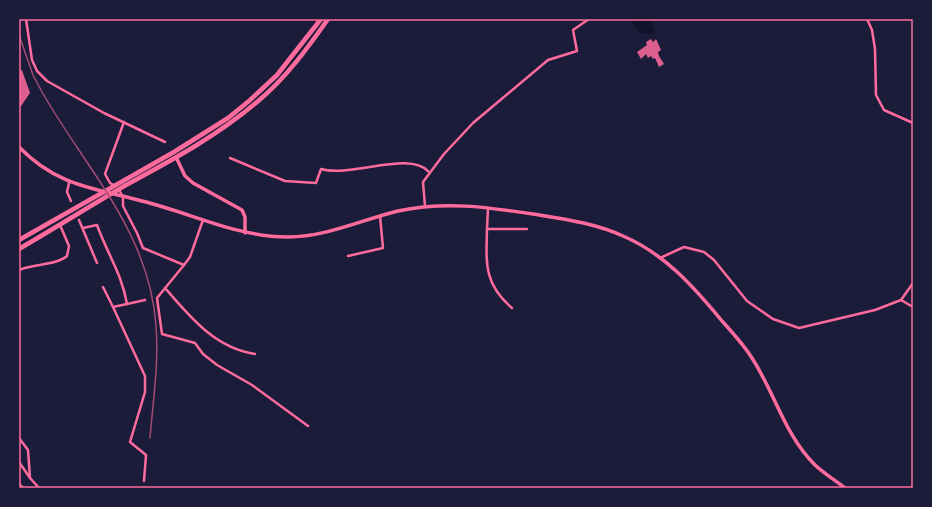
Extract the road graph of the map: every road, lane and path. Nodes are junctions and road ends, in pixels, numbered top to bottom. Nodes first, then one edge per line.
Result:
1 (26, 19) edge
2 (321, 19) edge
3 (328, 19) edge
4 (589, 19) edge
5 (868, 19) edge
6 (124, 122) junction
7 (913, 123) edge
8 (165, 142) dead end
9 (19, 147) edge
10 (174, 152) junction
11 (177, 158) junction
12 (230, 158) dead end
13 (430, 172) junction
14 (69, 182) junction
15 (123, 197) junction
16 (71, 201) dead end
17 (425, 206) junction
18 (488, 208) junction
19 (380, 216) junction
20 (79, 220) dead end
21 (202, 220) junction
22 (60, 225) junction
23 (82, 228) junction
24 (487, 229) junction
25 (527, 229) dead end
26 (245, 233) junction
27 (19, 240) edge
28 (19, 249) edge
29 (348, 256) dead end
30 (660, 258) junction
31 (97, 263) dead end
32 (184, 264) junction
33 (19, 270) edge
34 (913, 283) edge
35 (103, 287) dead end
36 (165, 288) junction
37 (145, 300) dead end
38 (901, 300) junction
39 (127, 304) junction
40 (913, 307) edge
41 (113, 308) junction
42 (512, 308) dead end
43 (255, 354) dead end
44 (308, 426) dead end
45 (19, 438) edge
46 (19, 462) edge
47 (30, 478) junction
48 (144, 481) dead end
49 (19, 484) edge
50 (24, 488) edge
51 (39, 488) edge
52 (845, 488) edge

1 - 6 street
2 - 10 highway
3 - 11 highway
4 - 13 street
5 - 7 street
6 - 8 street
6 - 15 street
9 - 14 street
10 - 11 street
10 - 27 highway
11 - 22 highway
11 - 26 street
12 - 13 street
13 - 17 street
14 - 15 street
14 - 16 street
15 - 21 street
15 - 32 street
17 - 18 street
17 - 19 street
18 - 24 street
18 - 30 street
19 - 26 street
19 - 29 street
20 - 23 street
21 - 26 street
21 - 32 street
22 - 28 highway
22 - 33 street
23 - 31 street
23 - 39 street
24 - 25 street
24 - 42 street
30 - 38 street
30 - 52 street
32 - 36 street
34 - 38 street
35 - 41 street
36 - 43 street
36 - 44 street
37 - 39 street
38 - 40 street
39 - 41 street
41 - 48 street
45 - 47 street
46 - 47 street
47 - 51 street
49 - 50 street

